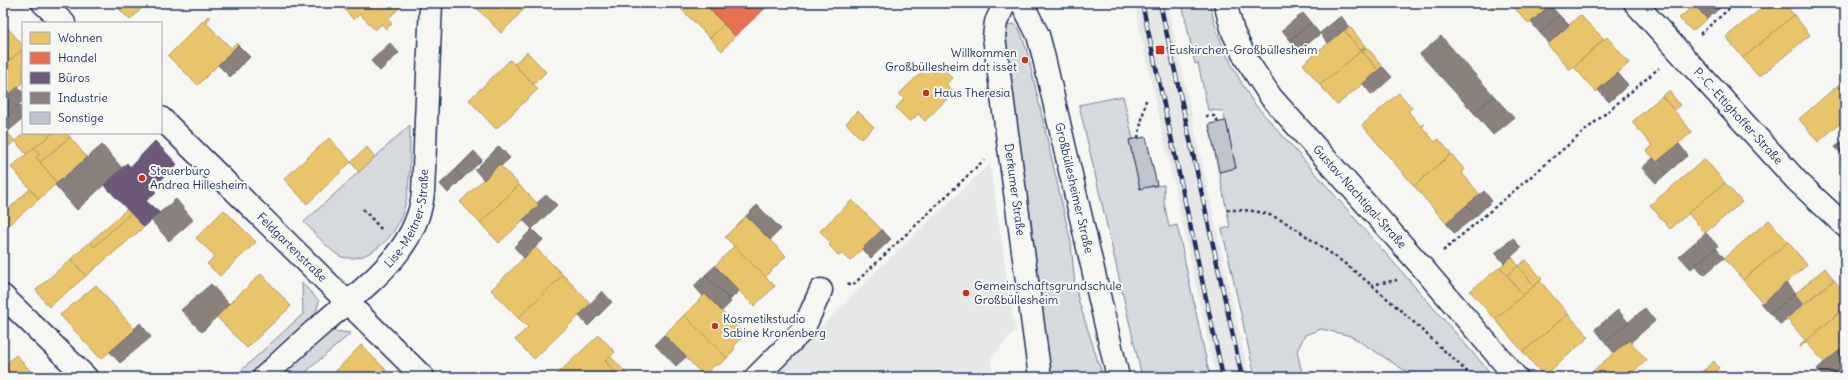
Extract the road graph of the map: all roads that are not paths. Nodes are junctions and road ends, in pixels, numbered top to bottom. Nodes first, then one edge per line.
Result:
1 (43, 3) edge
2 (431, 3) edge
3 (1005, 3) edge
4 (1022, 3) edge
5 (1225, 3) edge
6 (1635, 3) edge
7 (63, 22) edge
8 (162, 119) edge
9 (1845, 226) edge
10 (821, 290) road end
11 (3, 296) edge
12 (349, 302) junction
13 (86, 377) edge
14 (264, 377) edge
15 (423, 377) edge
16 (756, 377) edge
17 (1040, 377) edge
18 (1118, 377) edge
19 (1516, 377) edge

1 - 7 street
2 - 12 street, Lise-Meitner-Straße
3 - 17 street, Derkumer Straße
4 - 18 street, Großbüllesheimer Straße
5 - 19 street, Gustav-Nachtigal-Straße
6 - 9 street, P.-C.-Ettighoffer-Straße
8 - 12 street, Feldgartenstraße
10 - 16 street
11 - 13 street
12 - 14 street, Lise-Meitner-Straße
12 - 15 street, Feldgartenstraße

